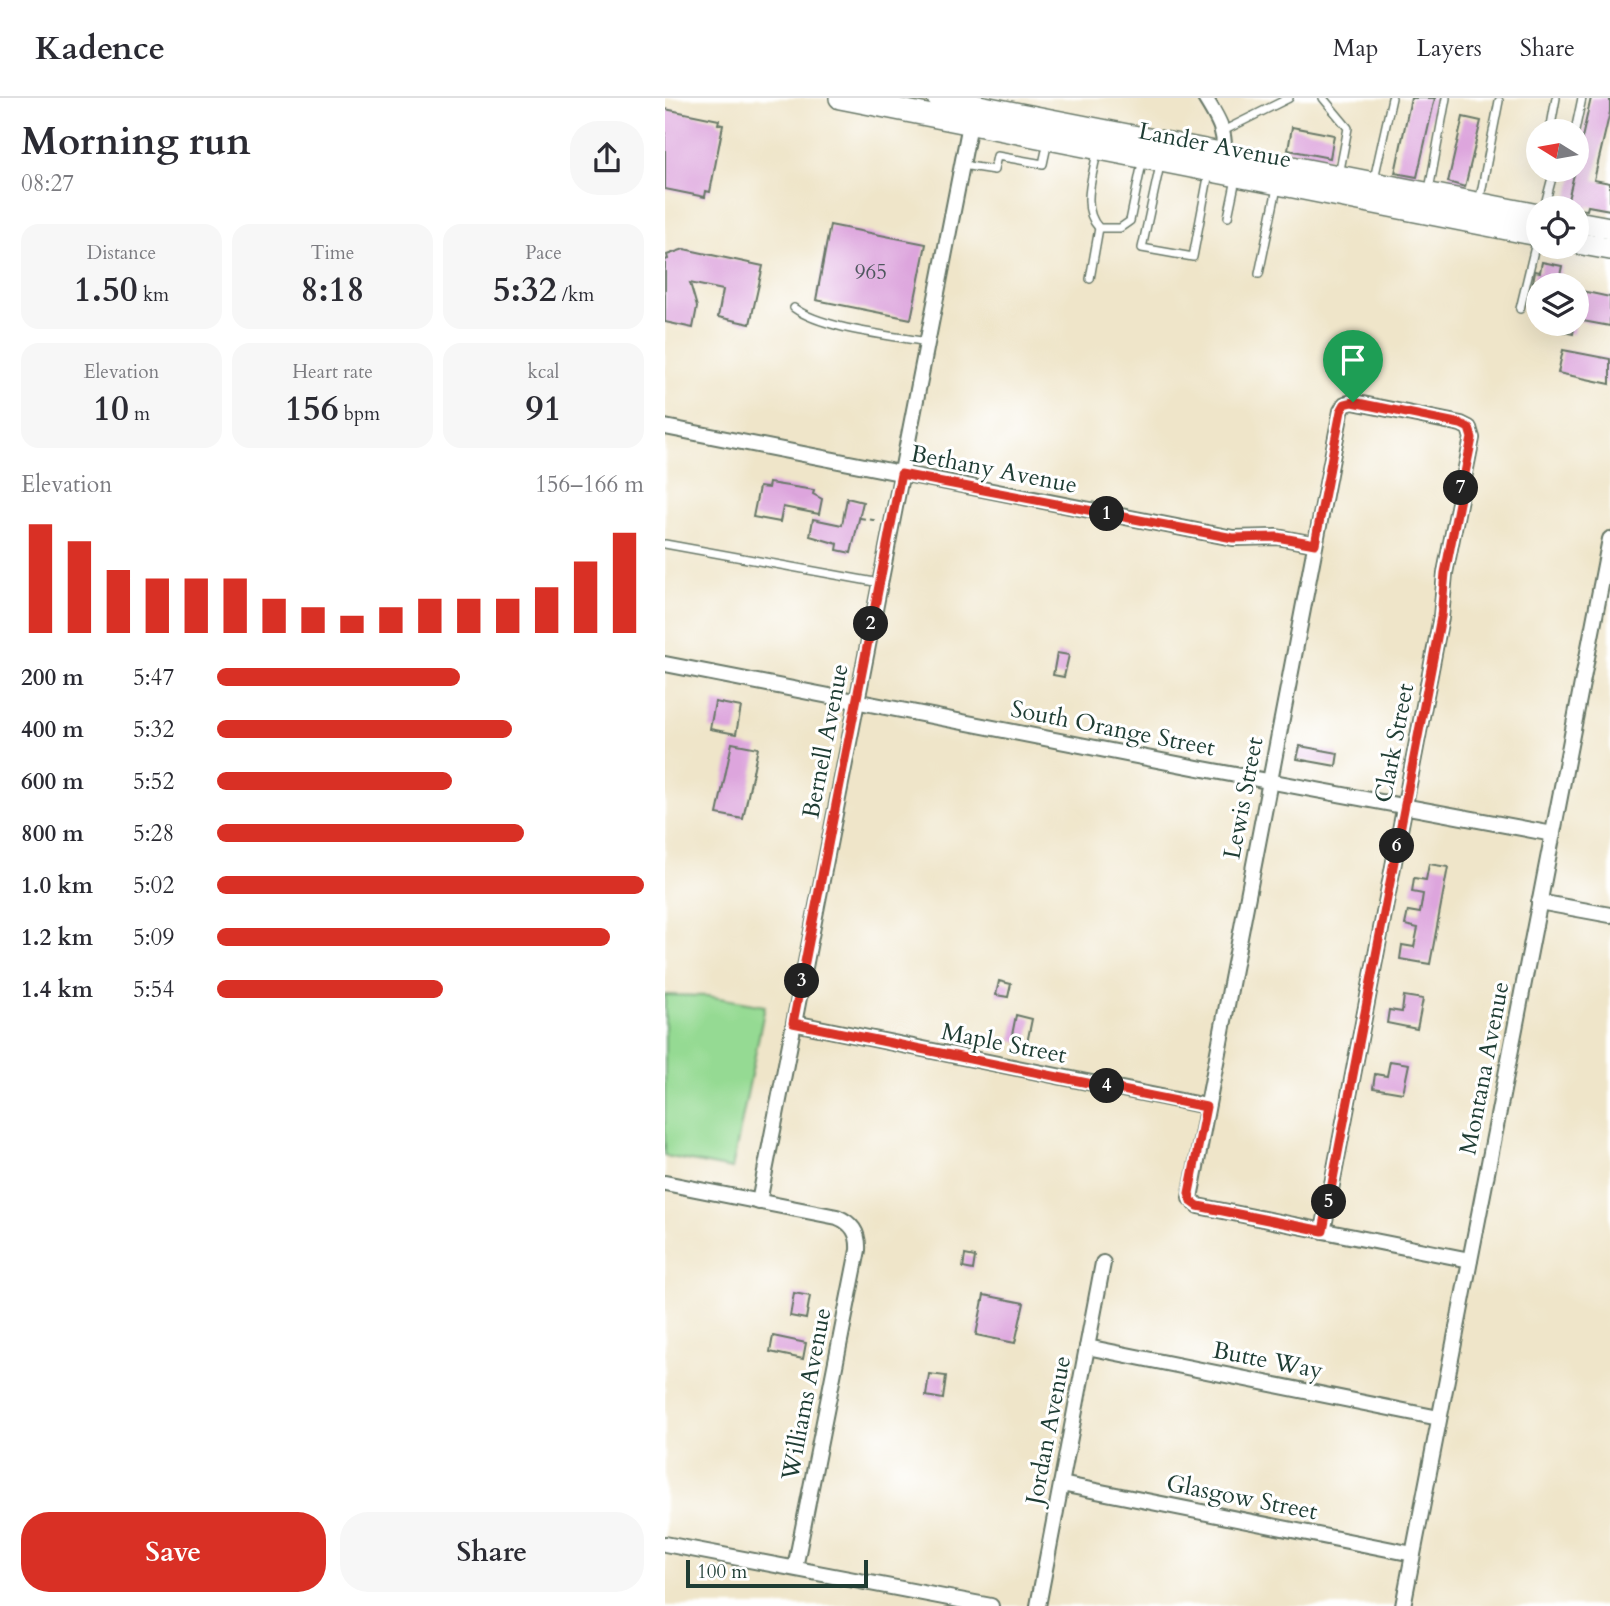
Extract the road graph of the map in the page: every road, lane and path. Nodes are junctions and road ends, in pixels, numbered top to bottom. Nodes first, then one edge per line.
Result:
1 (840, 98) edge
2 (938, 98) edge
3 (1205, 98) edge
4 (1289, 98) edge
5 (1323, 98) edge
6 (1392, 98) edge
7 (1446, 98) edge
8 (1556, 98) edge
9 (1582, 98) edge
10 (1499, 101) dead end
11 (998, 103) edge
12 (1552, 119) edge
13 (1577, 119) edge
14 (969, 124) junction
15 (1223, 131) junction
16 (1048, 139) junction
17 (1098, 148) junction
18 (1152, 159) junction
19 (961, 165) junction
20 (1223, 168) junction
21 (1339, 176) junction
22 (1374, 183) junction
23 (1278, 184) junction
24 (1429, 193) junction
25 (1479, 203) junction
26 (1526, 213) edge
27 (1228, 216) dead end
28 (1589, 224) edge
29 (1099, 228) junction
30 (1610, 228) edge
31 (1526, 233) edge
32 (1589, 245) edge
33 (1610, 249) edge
34 (1532, 259) edge
35 (1259, 274) dead end
36 (1090, 279) dead end
37 (794, 308) dead end
38 (1520, 309) dead end
39 (927, 342) junction
40 (1345, 404) joint
41 (665, 427) edge
42 (901, 474) junction
43 (860, 518) dead end
44 (880, 522) dead end
45 (1610, 539) edge
46 (665, 544) edge
47 (1315, 544) junction
48 (880, 583) junction
49 (665, 664) edge
50 (856, 702) junction
51 (1269, 782) junction
52 (1405, 806) junction
53 (1553, 834) junction
54 (1539, 902) junction
55 (1610, 915) edge
56 (793, 1023) junction
57 (1206, 1107) junction
58 (665, 1184) edge
59 (759, 1202) junction
60 (1323, 1231) junction
61 (1470, 1260) junction
62 (1103, 1263) dead end
63 (1087, 1347) junction
64 (1439, 1418) junction
65 (1061, 1485) junction
66 (665, 1544) edge
67 (1413, 1554) junction
68 (795, 1568) junction
69 (991, 1606) edge
70 (1038, 1606) edge
71 (1403, 1606) edge

1 - 14 main road, Lander Avenue
2 - 11 main road, Lander Avenue
3 - 15 street
4 - 15 lane
5 - 21 lane
6 - 22 lane
7 - 24 lane
8 - 12 lane
9 - 13 lane
10 - 25 lane
11 - 20 main road, Lander Avenue
14 - 16 main road, Lander Avenue
14 - 19 street, Bernell Avenue
15 - 20 street
16 - 17 main road, Lander Avenue
16 - 19 lane
17 - 18 main road, Lander Avenue
17 - 29 lane
18 - 20 main road, Lander Avenue
18 - 20 lane
18 - 29 lane
19 - 39 street, Bernell Avenue
20 - 21 main road, Lander Avenue
20 - 23 main road, Lander Avenue
20 - 27 lane
21 - 22 main road, Lander Avenue
22 - 24 main road, Lander Avenue
23 - 31 main road, Lander Avenue
23 - 35 lane
24 - 25 main road, Lander Avenue
25 - 26 main road, Lander Avenue
28 - 30 main road
29 - 36 lane
32 - 33 main road
34 - 38 lane
37 - 39 lane
39 - 42 street, Bernell Avenue
40 - 47 street, Lewis Street
40 - 52 street, Clark Street
41 - 42 street, Bethany Avenue
42 - 47 street, Bethany Avenue
42 - 48 street, Bernell Avenue
43 - 44 path
45 - 53 street, Montana Avenue
46 - 48 lane
47 - 51 street, Lewis Street
48 - 50 street, Bernell Avenue
49 - 50 street, South Orange Street
50 - 51 street, South Orange Street
50 - 56 street, Bernell Avenue
51 - 52 street, South Orange Street
51 - 57 street, Lewis Street
52 - 53 street, South Orange Street
52 - 60 street, Clark Street
53 - 54 street, Montana Avenue
54 - 55 street
54 - 61 street, Montana Avenue
56 - 57 street, Maple Street
56 - 59 street, Bernell Avenue
57 - 60 street, Lewis Street
58 - 59 street
59 - 68 street, Williams Avenue
60 - 61 street
61 - 64 street, Montana Avenue
62 - 63 street, Jordan Avenue
63 - 64 street, Butte Way
63 - 65 street, Jordan Avenue
64 - 67 street, Montana Avenue
65 - 67 street, Glasgow Street
65 - 70 street, Jordan Avenue
66 - 68 street
67 - 71 street, Montana Avenue
68 - 69 street

